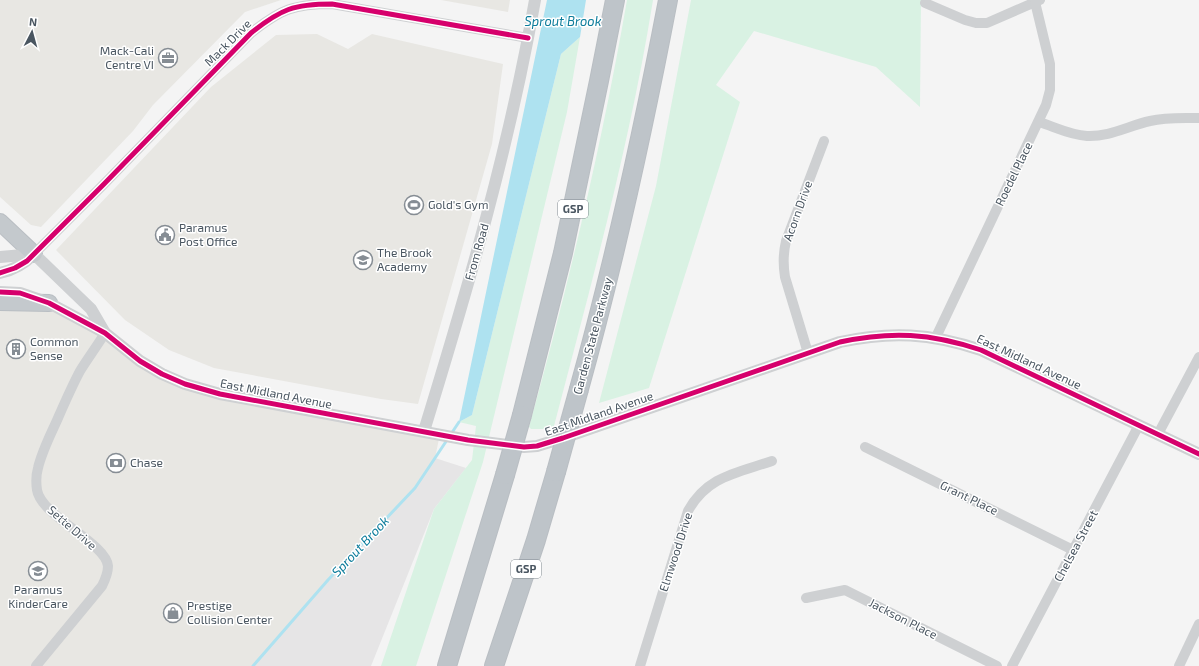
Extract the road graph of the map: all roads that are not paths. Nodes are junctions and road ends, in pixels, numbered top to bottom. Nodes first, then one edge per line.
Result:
1 (535, 0) edge
2 (615, 0) edge
3 (668, 0) edge
4 (1038, 1) edge
5 (925, 3) dead end
6 (528, 38) junction
7 (1199, 118) edge
8 (1039, 122) junction
9 (824, 141) dead end
10 (0, 222) edge
11 (34, 254) junction
12 (0, 257) edge
13 (0, 273) edge
14 (0, 292) edge
15 (0, 302) edge
16 (49, 303) junction
17 (105, 333) junction
18 (936, 338) junction
19 (808, 353) junction
20 (1199, 357) edge
21 (1139, 425) junction
22 (424, 431) junction
23 (1158, 434) junction
24 (865, 446) dead end
25 (1199, 454) edge
26 (772, 461) dead end
27 (1073, 550) junction
28 (806, 598) dead end
29 (1199, 624) edge
30 (36, 666) edge
31 (447, 666) edge
32 (494, 666) edge
33 (640, 666) edge
34 (997, 666) edge
35 (1012, 666) edge
36 (1179, 666) edge

1 - 6 street, From Road
2 - 31 highway, GSP, bridge
3 - 32 highway, Garden State Parkway / GSP, bridge
4 - 5 street
4 - 8 street, Roedel Place
6 - 11 street, Mack Drive
6 - 22 street, From Road
7 - 8 street
8 - 18 street, Roedel Place
9 - 19 street, Acorn Drive
10 - 11 highway
11 - 12 street
11 - 13 street
11 - 17 street, East Midland Avenue
14 - 16 street, East Midland Avenue
15 - 16 highway
16 - 17 street, East Midland Avenue
17 - 22 street, East Midland Avenue
17 - 30 street, Sette Drive
18 - 19 street, East Midland Avenue
18 - 21 street, East Midland Avenue
19 - 22 street, East Midland Avenue
20 - 23 street
21 - 23 street, East Midland Avenue
21 - 27 street, Chelsea Street
23 - 25 street, East Midland Avenue
24 - 27 street, Grant Place
26 - 33 street, Elmwood Drive
27 - 35 street, Chelsea Street
28 - 34 street, Jackson Place
29 - 36 street

